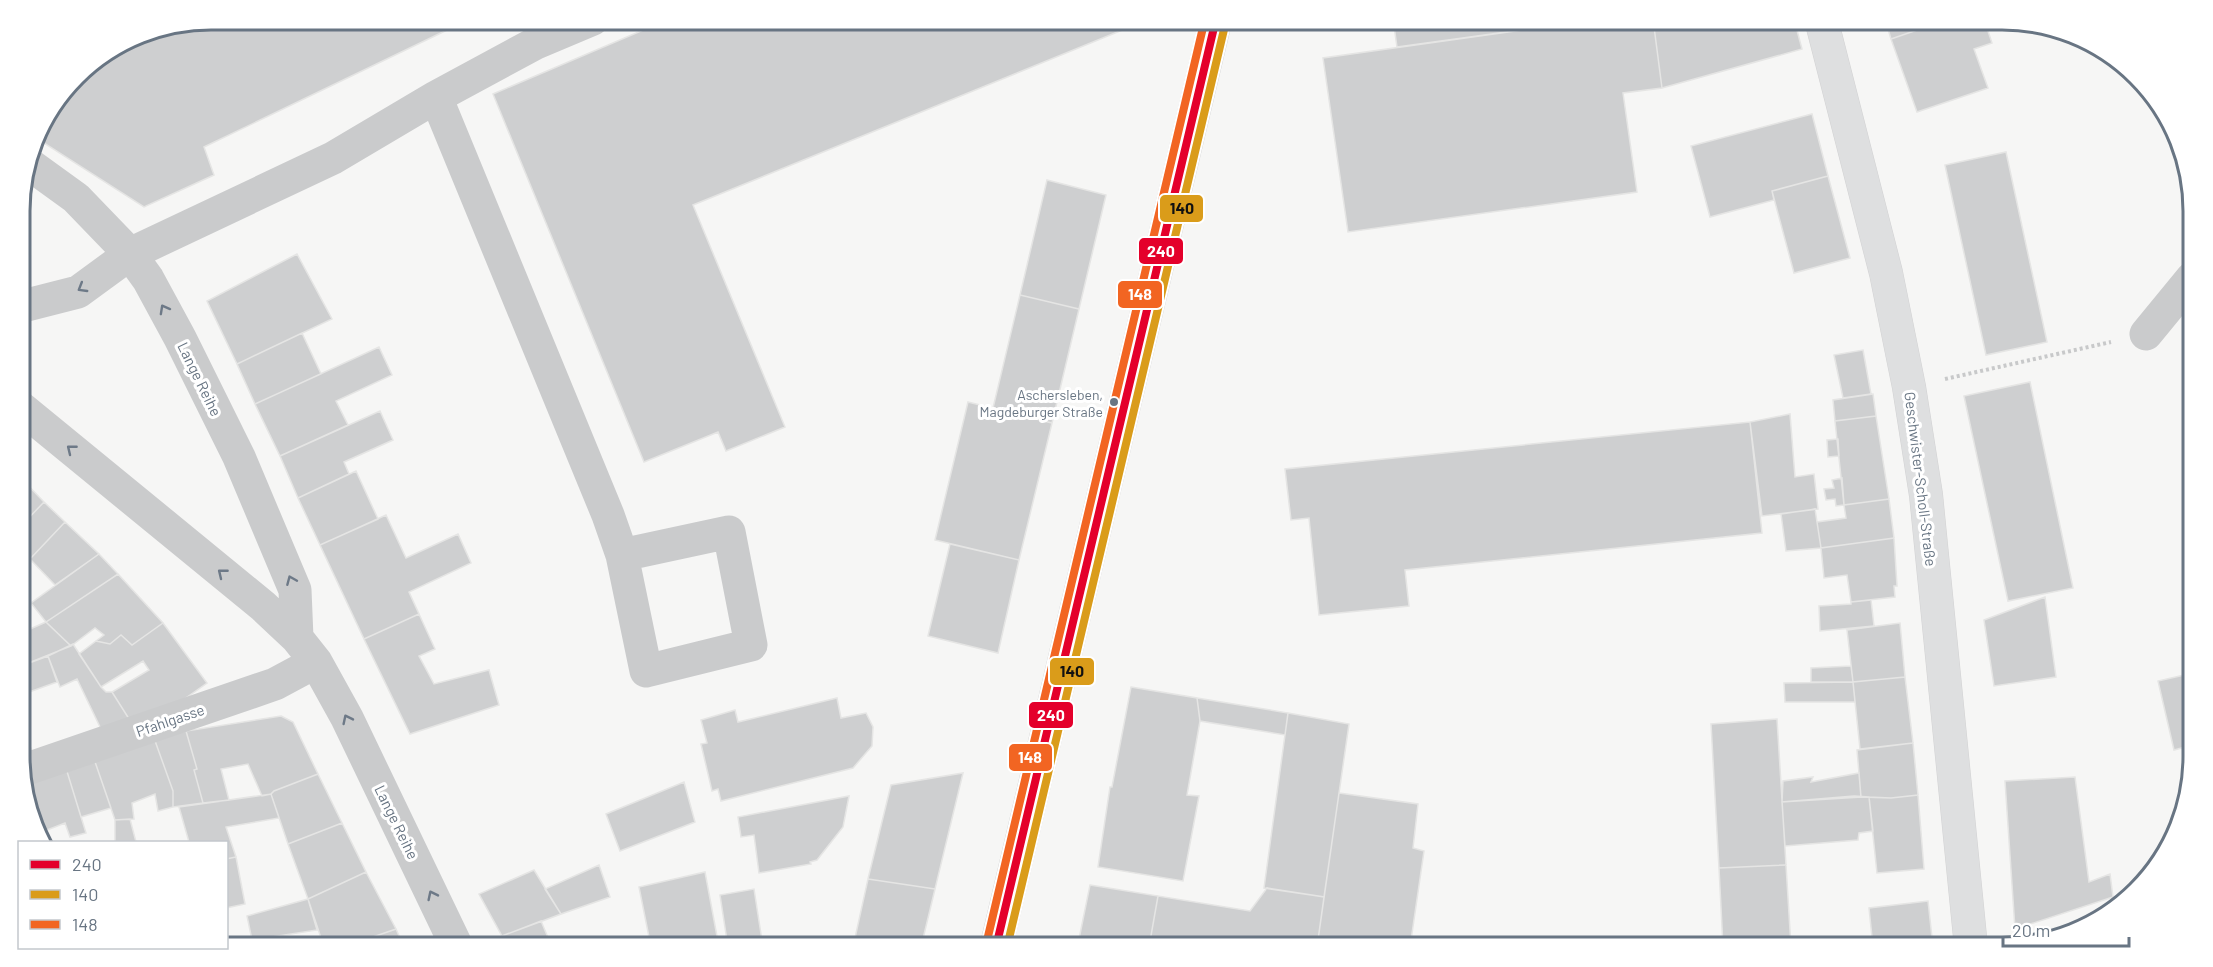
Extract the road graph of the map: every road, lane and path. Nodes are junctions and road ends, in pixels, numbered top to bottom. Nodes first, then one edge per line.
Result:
1 (568, 30) edge
2 (1214, 30) edge
3 (1824, 30) edge
4 (436, 98) junction
5 (35, 169) edge
6 (130, 254) junction
7 (2183, 289) edge
8 (30, 304) edge
9 (2146, 334) joint
10 (1910, 387) junction
11 (30, 415) edge
12 (622, 555) junction
13 (306, 650) junction
14 (31, 768) edge
15 (452, 937) edge
16 (998, 937) edge
17 (1970, 937) edge

1 - 4 street
2 - 16 street
3 - 10 main road, Geschwister-Scholl-Straße
4 - 6 street
4 - 12 street
5 - 6 street, Lange Reihe
6 -> 8 street
13 -> 6 street, Lange Reihe
7 - 9 street
9 - 10 path
10 - 17 main road, Geschwister-Scholl-Straße
13 -> 11 street, Lange Reihe
12 - 12 street
13 - 14 street, Pfahlgasse
15 -> 13 street, Lange Reihe

